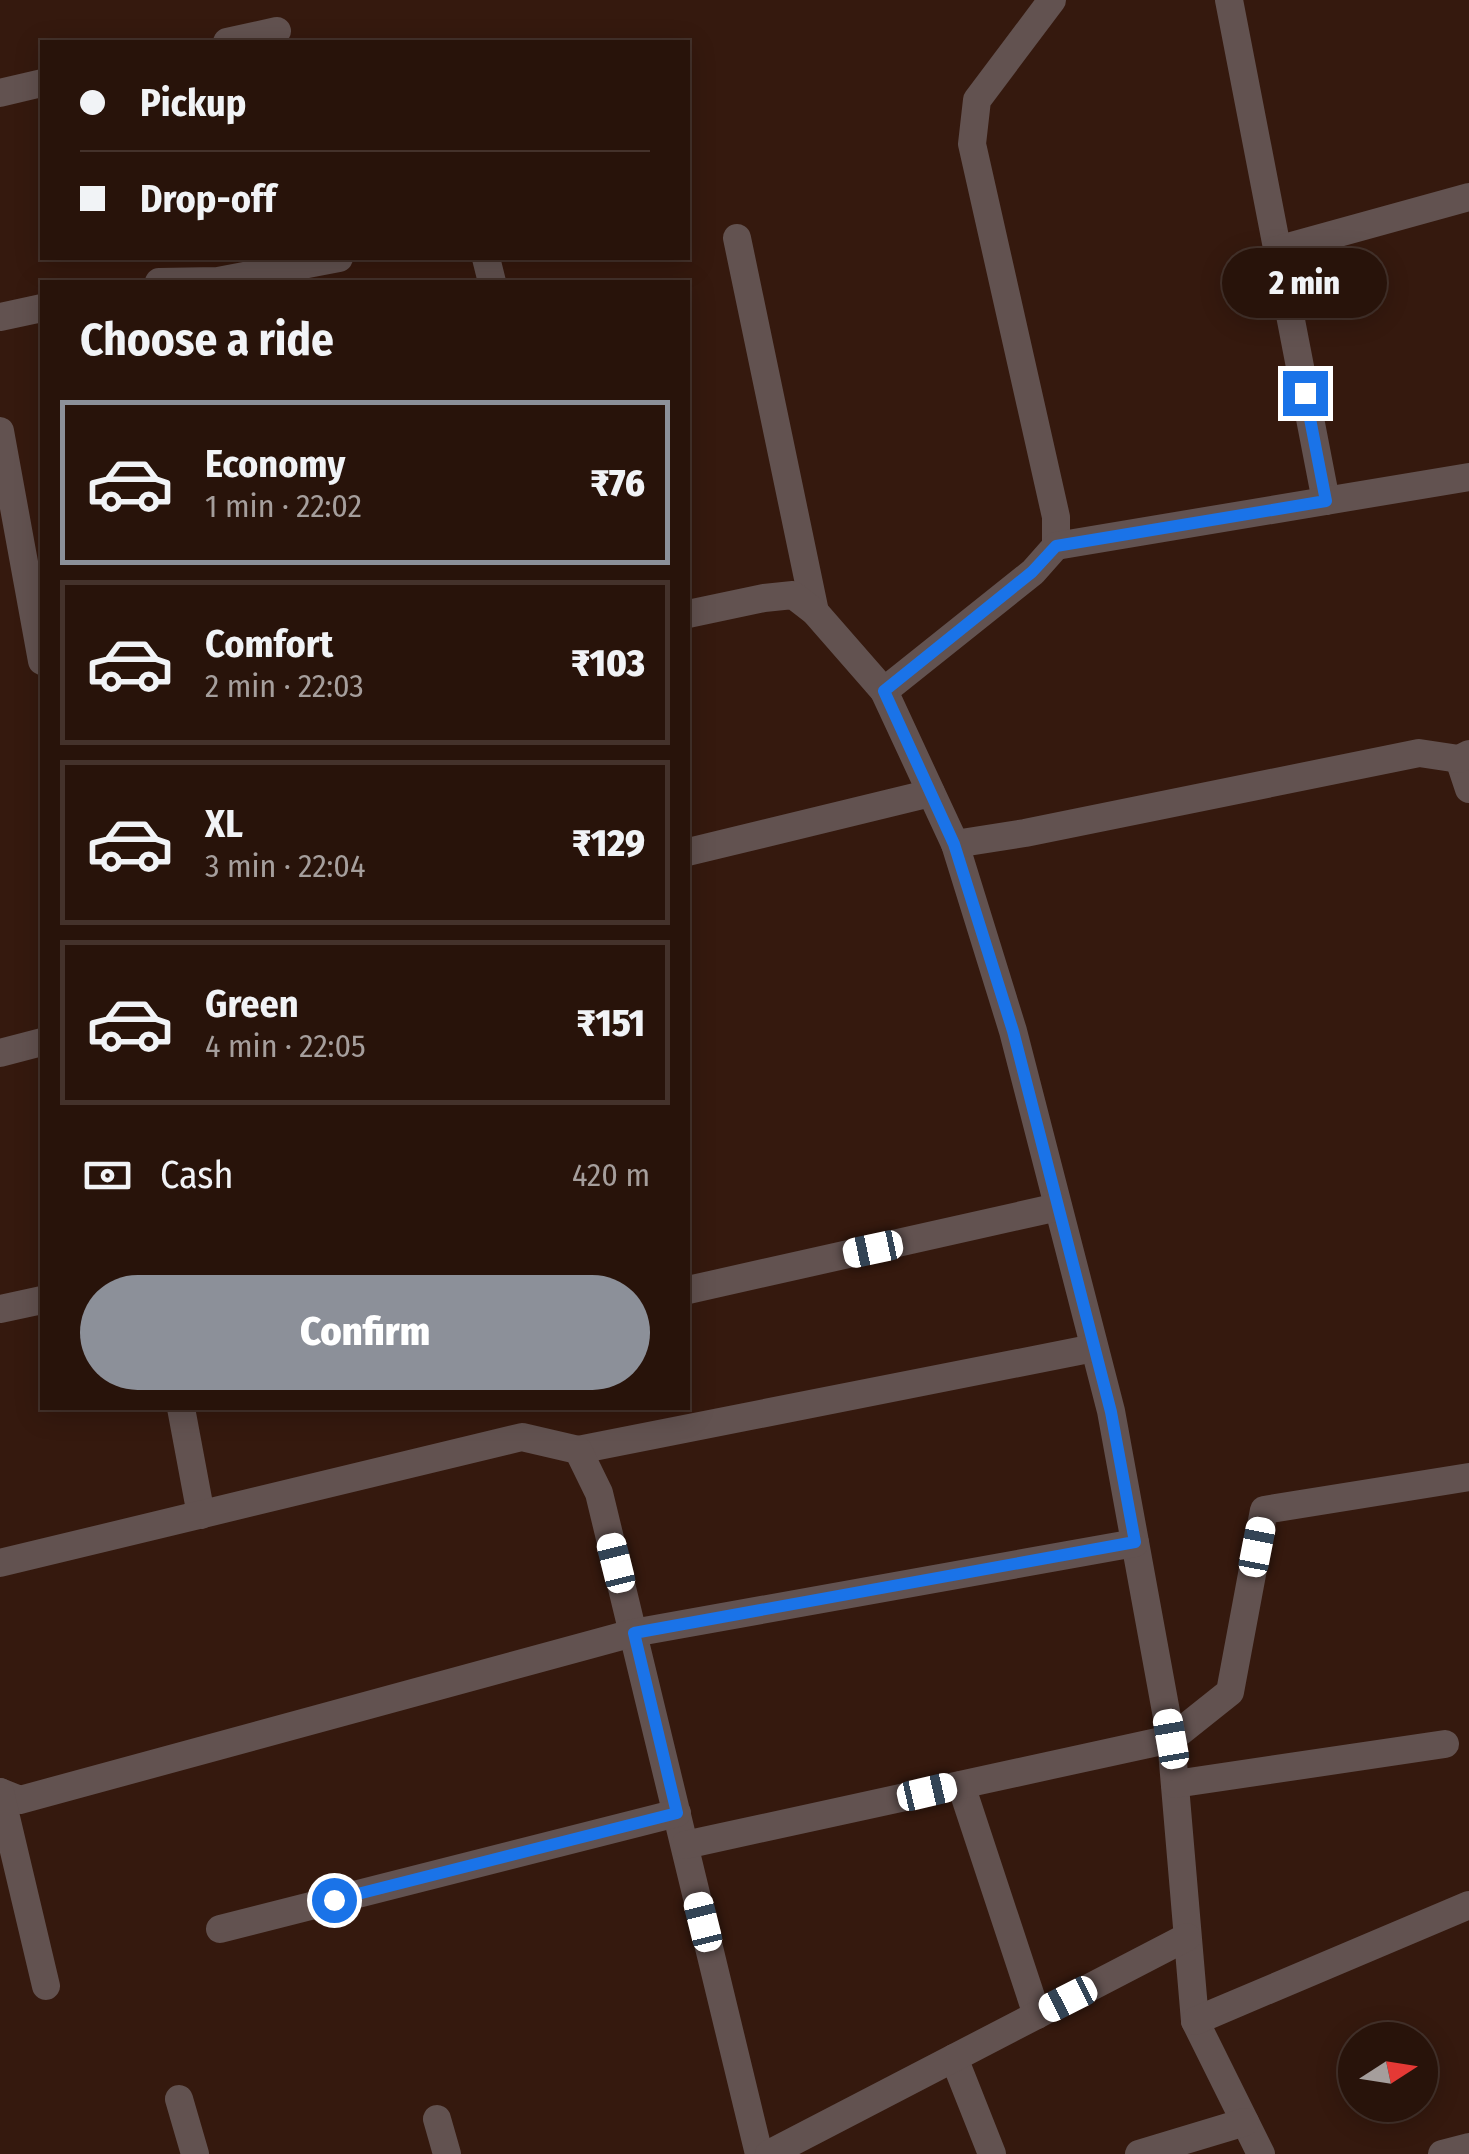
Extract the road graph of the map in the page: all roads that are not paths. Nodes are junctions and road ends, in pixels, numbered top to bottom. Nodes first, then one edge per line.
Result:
1 (1052, 0) edge
2 (1229, 0) edge
3 (276, 32) dead end
4 (236, 40) edge
5 (40, 83) edge
6 (0, 92) edge
7 (1469, 197) edge
8 (737, 238) dead end
9 (1278, 250) junction
10 (328, 260) edge
11 (228, 280) edge
12 (40, 308) edge
13 (0, 318) edge
14 (0, 431) edge
15 (1469, 477) edge
16 (1326, 501) junction
17 (1056, 546) junction
18 (815, 612) junction
19 (690, 614) edge
20 (40, 651) edge
21 (884, 691) junction
22 (1464, 756) edge
23 (1469, 790) edge
24 (931, 794) junction
25 (954, 844) junction
26 (690, 852) edge
27 (40, 1042) edge
28 (0, 1052) edge
29 (1058, 1208) junction
30 (690, 1290) edge
31 (40, 1300) edge
32 (0, 1309) edge
33 (1094, 1348) junction
34 (181, 1410) edge
35 (578, 1450) junction
36 (1469, 1477) edge
37 (200, 1514) junction
38 (1135, 1542) junction
39 (0, 1563) edge
40 (634, 1633) junction
41 (1171, 1739) junction
42 (1445, 1744) dead end
43 (961, 1784) junction
44 (1175, 1784) junction
45 (0, 1792) edge
46 (677, 1813) junction
47 (685, 1845) junction
48 (1469, 1905) edge
49 (220, 1929) dead end
50 (1188, 1937) junction
51 (46, 1986) dead end
52 (1038, 2014) junction
53 (1195, 2021) junction
54 (954, 2058) junction
55 (179, 2098) dead end
56 (437, 2118) dead end
57 (1245, 2122) junction
58 (1469, 2146) edge
59 (195, 2154) edge
60 (447, 2154) edge
61 (759, 2154) edge
62 (769, 2154) edge
63 (992, 2154) edge
64 (1139, 2154) edge
65 (1261, 2154) edge
66 (1442, 2154) edge

1 - 17 street
2 - 9 street
3 - 4 street
5 - 6 street
7 - 9 street
8 - 18 street
9 - 16 street
10 - 11 street
12 - 13 street
14 - 20 street
15 - 16 street
16 - 17 street
17 - 21 street
18 - 19 street
18 - 21 street
21 - 24 street
22 - 23 street
22 - 25 street
24 - 25 street
24 - 26 street
25 - 29 street
27 - 28 street
29 - 30 street
29 - 33 street
31 - 32 street
33 - 35 street
33 - 38 street
34 - 37 street
35 - 37 street
35 - 40 street
36 - 41 street
37 - 39 street
38 - 40 street
38 - 41 street
40 - 45 street
40 - 46 street
41 - 43 street
41 - 44 street
42 - 44 street
43 - 47 street
43 - 52 street
44 - 50 street
45 - 51 street
46 - 47 street
46 - 49 street
47 - 61 street
48 - 53 street
50 - 52 street
50 - 53 street
52 - 54 street
53 - 57 street
54 - 62 street
54 - 63 street
55 - 59 street
56 - 60 street
57 - 64 street
57 - 65 street
58 - 66 street

